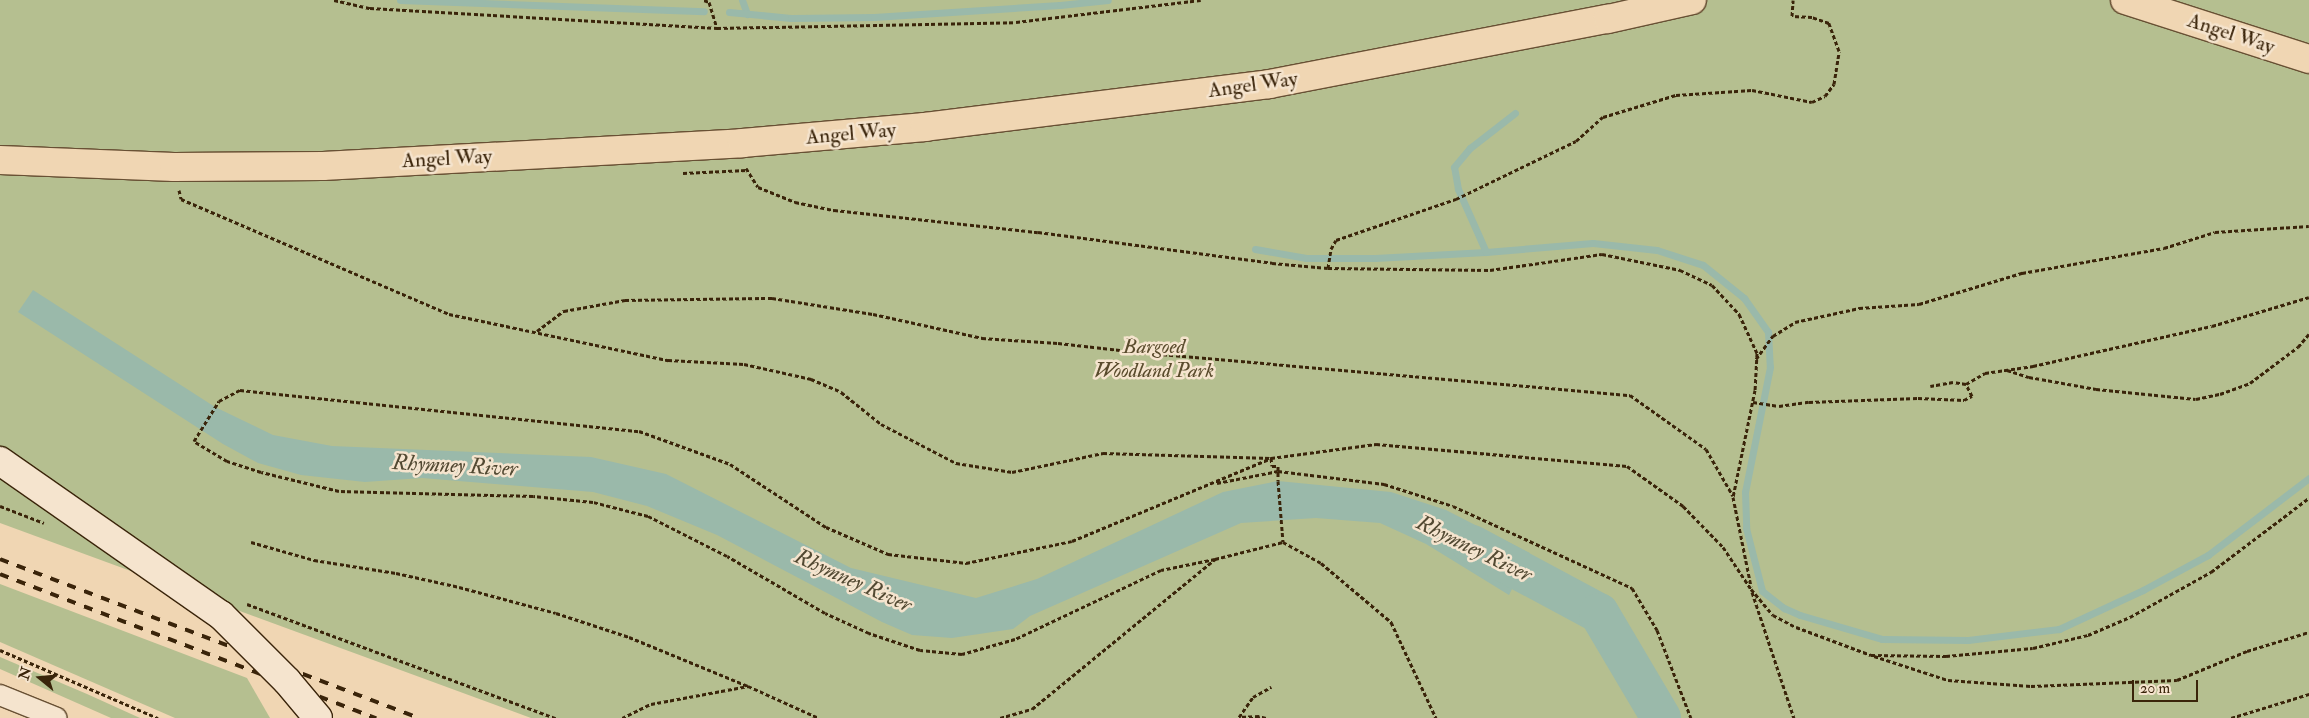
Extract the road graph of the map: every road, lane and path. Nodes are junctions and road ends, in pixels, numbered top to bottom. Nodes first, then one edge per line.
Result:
1 (334, 0) edge
2 (704, 0) edge
3 (1200, 0) edge
4 (1692, 0) edge
5 (1793, 0) edge
6 (2125, 0) edge
7 (717, 28) junction
8 (2309, 59) edge
9 (742, 143) junction
10 (0, 160) edge
11 (174, 167) junction
12 (2309, 226) edge
13 (1328, 268) junction
14 (2309, 297) edge
15 (537, 331) junction
16 (2309, 334) edge
17 (1756, 359) junction
18 (2007, 370) junction
19 (1966, 384) junction
20 (1930, 386) dead end
21 (1753, 402) junction
22 (1271, 458) junction
23 (0, 461) edge
24 (1278, 471) junction
25 (1209, 485) junction
26 (1733, 497) junction
27 (2309, 498) edge
28 (0, 506) edge
29 (52, 526) dead end
30 (251, 542) dead end
31 (1283, 542) junction
32 (1215, 559) junction
33 (1751, 588) junction
34 (239, 601) dead end
35 (2309, 632) edge
36 (0, 650) edge
37 (1872, 655) junction
38 (748, 686) junction
39 (1271, 687) dead end
40 (2309, 694) edge
41 (0, 695) edge
42 (56, 718) edge
43 (158, 718) edge
44 (318, 718) edge
45 (556, 718) edge
46 (622, 718) edge
47 (819, 718) edge
48 (1000, 718) edge
49 (1266, 718) edge
50 (1436, 718) edge
51 (1691, 718) edge
52 (1794, 718) edge
53 (2231, 718) edge

1 - 7 path
2 - 7 path
3 - 7 path
4 - 9 main road, Angel Way
5 - 13 path
6 - 8 main road, Angel Way
9 - 11 main road, Angel Way
9 - 13 path
10 - 11 main road, Angel Way
11 - 15 path
12 - 17 path
13 - 17 path
14 - 18 path
15 - 22 path
15 - 26 path
16 - 18 path
17 - 21 path
18 - 19 path
19 - 20 path
19 - 21 path
21 - 26 path
22 - 24 path
22 - 25 path
22 - 33 path
23 - 44 street, bridge
24 - 25 path
24 - 31 path
24 - 51 path
25 - 32 path
26 - 33 path
27 - 37 path
28 - 29 path
30 - 38 path
31 - 32 path
31 - 50 path
32 - 48 path
33 - 37 path
33 - 52 path
34 - 45 path
35 - 37 path
36 - 43 path
38 - 46 path
38 - 47 path
39 - 49 path
40 - 53 path
41 - 42 street

